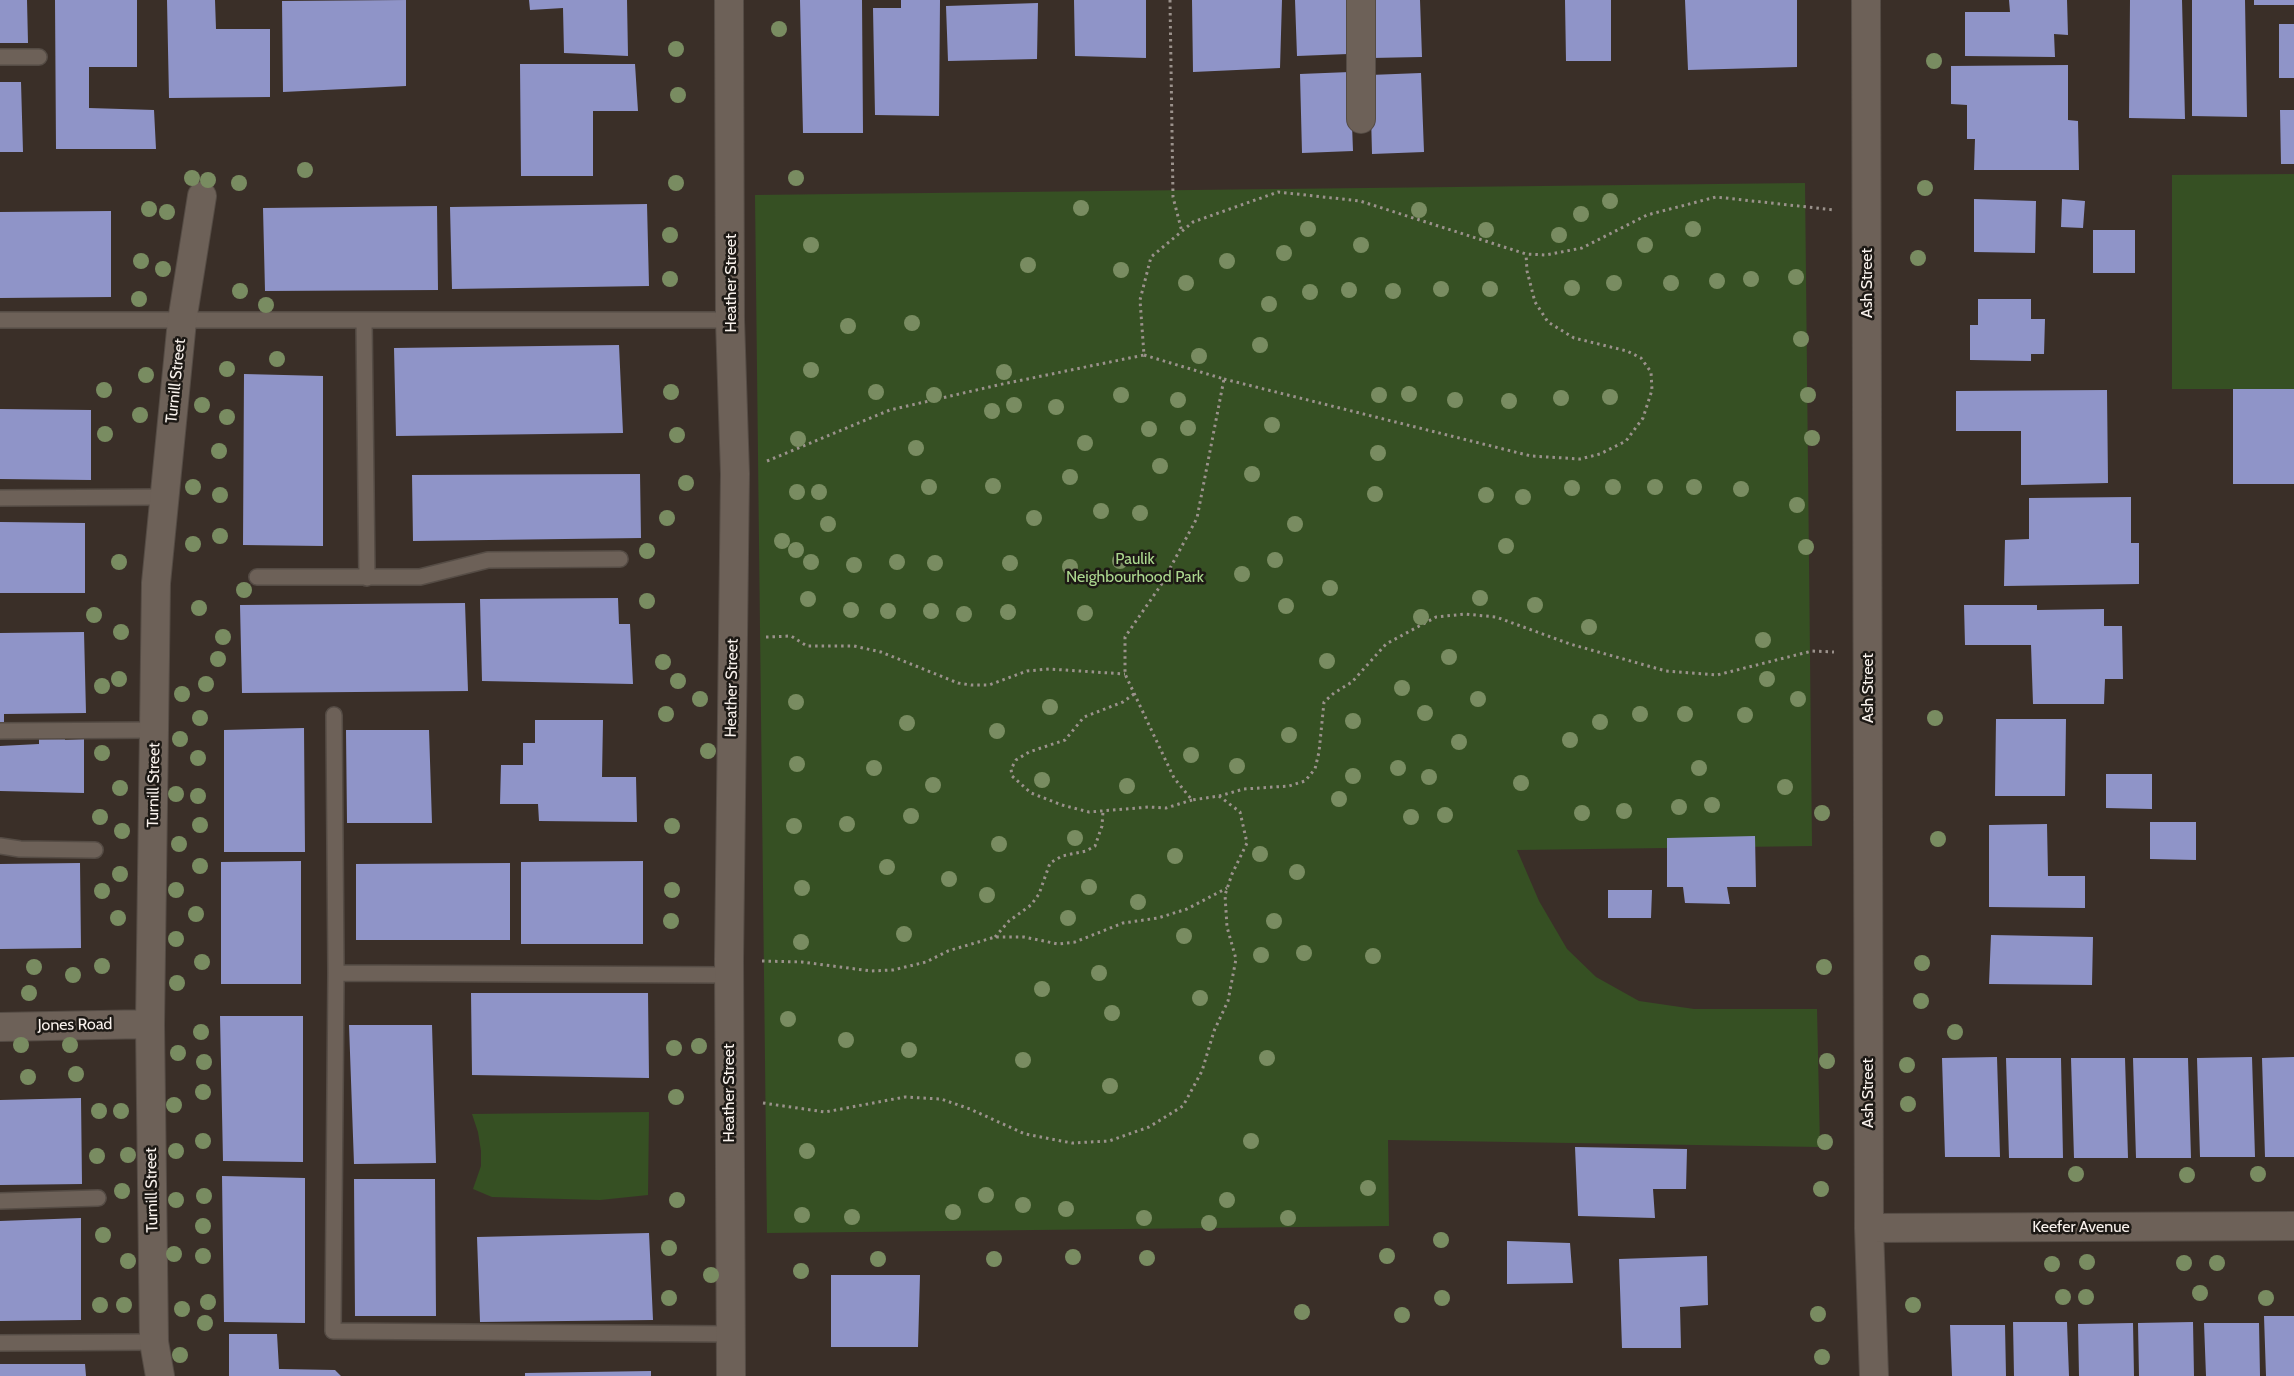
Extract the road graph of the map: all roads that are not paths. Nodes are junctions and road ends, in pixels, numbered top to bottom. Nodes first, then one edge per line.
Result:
1 (729, 0) edge
2 (1360, 0) edge
3 (1866, 0) edge
4 (0, 57) edge
5 (39, 57) dead end
6 (1361, 119) dead end
7 (202, 196) dead end
8 (0, 320) edge
9 (364, 320) junction
10 (730, 320) junction
11 (182, 321) junction
12 (163, 497) junction
13 (0, 498) edge
14 (620, 559) dead end
15 (257, 576) dead end
16 (367, 578) junction
17 (334, 715) dead end
18 (155, 730) junction
19 (0, 731) edge
20 (0, 846) edge
21 (95, 850) dead end
22 (729, 967) junction
23 (336, 973) junction
24 (150, 1024) junction
25 (0, 1027) edge
26 (98, 1198) dead end
27 (0, 1202) edge
28 (2294, 1226) edge
29 (1869, 1228) junction
30 (730, 1334) junction
31 (154, 1342) junction
32 (0, 1343) edge
33 (160, 1376) edge
34 (731, 1376) edge
35 (1874, 1376) edge

1 - 10 street, Heather Street
2 - 6 street
3 - 29 street, Ash Street
4 - 5 lane
7 - 11 street, Turnill Street
8 - 11 lane
9 - 10 lane
9 - 11 lane
9 - 16 lane
10 - 22 street, Heather Street
11 - 12 street, Turnill Street
12 - 13 lane
12 - 18 street, Turnill Street
14 - 16 lane
15 - 16 lane
17 - 23 lane
18 - 19 lane
18 - 24 street, Turnill Street
20 - 21 lane
22 - 23 lane
22 - 30 street, Heather Street
23 - 30 lane
24 - 25 street, Jones Road
24 - 31 street, Turnill Street
26 - 27 lane
28 - 29 street, Keefer Avenue
29 - 35 street, Ash Street
30 - 34 street, Heather Street
31 - 32 lane
31 - 33 street, Turnill Street

